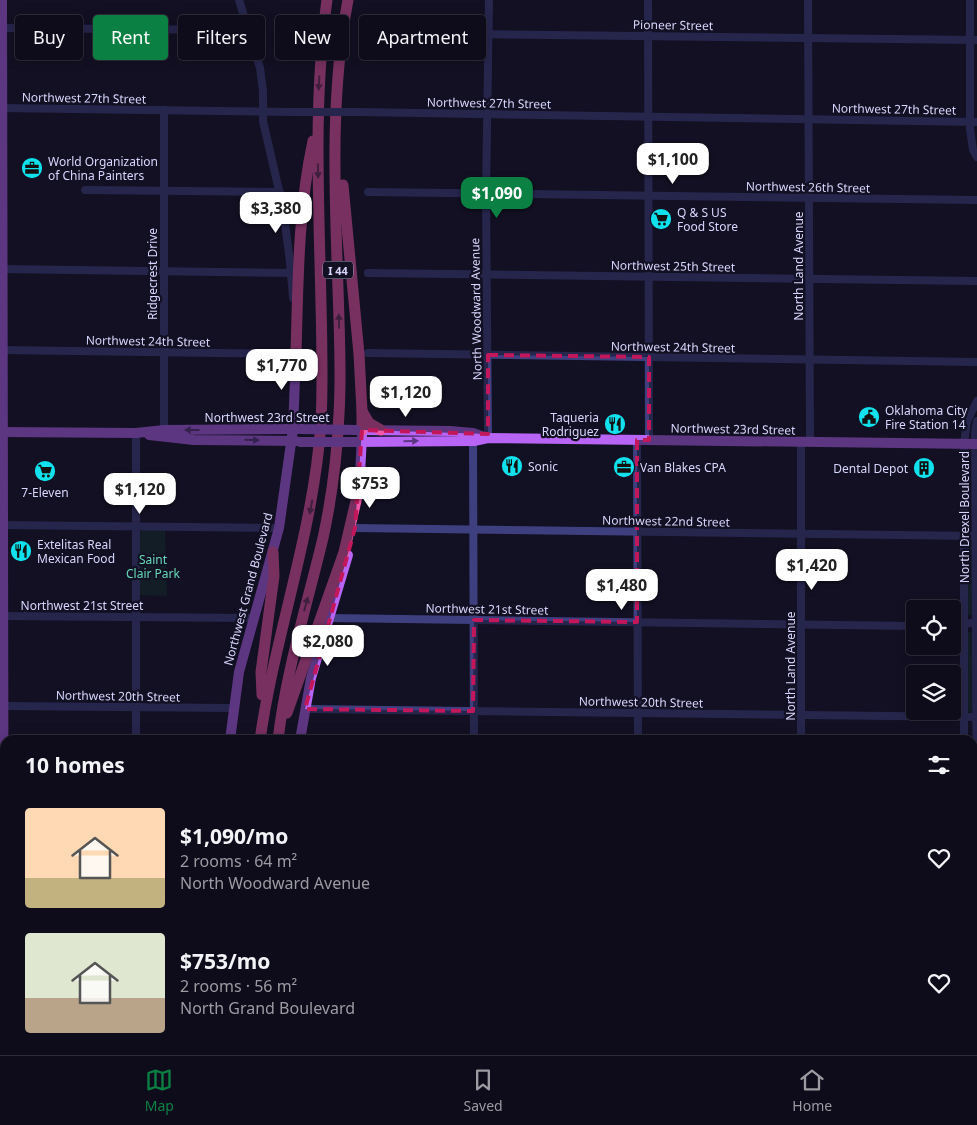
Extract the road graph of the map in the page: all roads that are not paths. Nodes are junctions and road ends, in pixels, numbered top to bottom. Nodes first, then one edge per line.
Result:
1 (2, 0) edge
2 (239, 0) edge
3 (327, 0) edge
4 (348, 0) edge
5 (489, 0) edge
6 (648, 0) edge
7 (808, 0) edge
8 (970, 0) edge
9 (244, 15) edge
10 (1, 28) edge
11 (178, 29) edge
12 (486, 34) edge
13 (489, 34) junction
14 (648, 36) junction
15 (808, 38) junction
16 (974, 40) edge
17 (257, 60) edge
18 (1, 108) edge
19 (164, 110) junction
20 (262, 112) junction
21 (487, 114) junction
22 (648, 117) junction
23 (336, 118) junction
24 (808, 120) junction
25 (317, 122) junction
26 (973, 122) edge
27 (977, 158) edge
28 (1, 187) edge
29 (85, 190) dead end
30 (164, 191) junction
31 (280, 192) junction
32 (368, 192) dead end
33 (486, 194) junction
34 (648, 196) junction
35 (809, 198) junction
36 (977, 200) edge
37 (1, 269) edge
38 (164, 271) junction
39 (291, 273) junction
40 (368, 273) dead end
41 (486, 274) junction
42 (648, 277) junction
43 (808, 279) junction
44 (977, 281) edge
45 (1, 350) edge
46 (164, 352) junction
47 (296, 354) junction
48 (368, 354) dead end
49 (488, 355) junction
50 (649, 358) junction
51 (809, 360) junction
52 (977, 362) edge
53 (977, 401) edge
54 (362, 411) junction
55 (977, 421) edge
56 (297, 429) junction
57 (381, 430) junction
58 (1, 432) edge
59 (136, 433) junction
60 (164, 434) junction
61 (359, 436) junction
62 (473, 437) junction
63 (488, 438) junction
64 (637, 440) junction
65 (649, 440) junction
66 (270, 441) junction
67 (296, 441) junction
68 (806, 442) junction
69 (964, 444) junction
70 (976, 444) edge
71 (288, 458) junction
72 (359, 488) junction
73 (964, 502) junction
74 (976, 503) edge
75 (1, 525) edge
76 (136, 526) junction
77 (279, 528) junction
78 (355, 528) junction
79 (473, 529) junction
80 (637, 532) junction
81 (801, 533) junction
82 (964, 536) junction
83 (976, 536) edge
84 (273, 552) junction
85 (1, 616) edge
86 (136, 616) junction
87 (254, 618) junction
88 (329, 618) junction
89 (474, 620) junction
90 (637, 622) junction
91 (976, 622) edge
92 (801, 624) junction
93 (961, 625) edge
94 (964, 625) junction
95 (906, 626) edge
96 (977, 680) edge
97 (3, 706) junction
98 (136, 707) junction
99 (233, 708) junction
100 (305, 709) junction
101 (474, 711) junction
102 (638, 713) junction
103 (264, 714) junction
104 (801, 715) junction
105 (964, 717) junction
106 (976, 717) edge
107 (3, 735) edge
108 (136, 735) edge
109 (230, 735) edge
110 (261, 735) edge
111 (279, 735) edge
112 (279, 735) edge
113 (301, 735) edge
114 (474, 735) edge
115 (638, 735) edge
116 (801, 735) edge
117 (964, 735) edge
118 (977, 735) edge

1 - 10 main road
2 - 9 street, Northwest Grand Boulevard
3 -> 25 highway, I 44
4 - 23 highway, I 44
5 - 13 street, North Woodward Avenue
6 - 14 street
7 - 15 street, North Land Avenue
8 - 16 street
10 - 11 street
10 - 18 main road
12 - 13 street, Pioneer Street
13 - 14 street, Pioneer Street
13 - 21 street, North Woodward Avenue
14 - 15 street, Pioneer Street
14 - 22 street
15 - 16 street, Pioneer Street
15 - 24 street, North Land Avenue
16 - 26 street
17 - 20 street, Northwest Grand Boulevard
18 - 19 street, Northwest 27th Street
18 - 28 main road
19 - 20 street, Northwest 27th Street
19 - 30 street, Ridgecrest Drive
20 - 21 street, Northwest 27th Street, bridge
20 - 31 street, Northwest Grand Boulevard
21 - 22 street, Northwest 27th Street
21 - 33 street, North Woodward Avenue
22 - 24 street, Northwest 27th Street
22 - 34 street
23 - 54 highway
111 -> 23 highway, I 44
24 - 26 street, Northwest 27th Street
24 - 35 street, North Land Avenue
25 - 47 highway
25 -> 103 highway, I 44
26 - 27 street
28 - 37 main road
29 - 30 street
30 - 31 street
30 - 38 street, Ridgecrest Drive
31 - 39 street, Northwest Grand Boulevard
32 - 33 street, Northwest 26th Street
33 - 34 street, Northwest 26th Street
33 - 41 street, North Woodward Avenue
34 - 35 street, Northwest 26th Street
34 - 42 street
35 - 36 street, Northwest 26th Street
35 - 43 street, North Land Avenue
37 - 38 street
37 - 45 main road
38 - 39 street
38 - 46 street, Ridgecrest Drive
39 - 47 street, Northwest Grand Boulevard
40 - 41 street, Northwest 25th Street
41 - 42 street, Northwest 25th Street
41 - 49 street, North Woodward Avenue
42 - 43 street, Northwest 25th Street
42 - 50 street
43 - 44 street, Northwest 25th Street
43 - 51 street, North Land Avenue
45 - 46 street, Northwest 24th Street
45 - 58 main road
46 - 47 street, Northwest 24th Street
46 - 60 street, Ridgecrest Drive
47 - 56 main road, Northwest Grand Boulevard
48 - 49 street, Northwest 24th Street
49 - 50 street, Northwest 24th Street
49 - 63 street, North Woodward Avenue
50 - 51 street, Northwest 24th Street
50 - 65 street
51 - 52 street, Northwest 24th Street
51 - 68 street, North Land Avenue
53 - 69 street, North Drexel Boulevard
54 - 57 highway
54 - 61 highway
55 - 70 street, North Drexel Boulevard
56 -> 60 main road, Northwest 23rd Street
56 - 61 main road, Northwest 23rd Street, bridge
56 - 67 main road, Northwest Grand Boulevard
57 - 61 main road, Northwest 23rd Street
57 - 62 main road, Northwest 23rd Street
58 - 59 main road, Northwest 23rd Street
58 - 75 main road
59 - 60 main road, Northwest 23rd Street
59 - 76 street
60 -> 66 main road, Northwest 23rd Street
61 -> 62 main road, Northwest 23rd Street
61 - 67 main road, Northwest 23rd Street, bridge
61 - 72 main road
62 - 63 main road, Northwest 23rd Street
62 - 79 street
63 - 64 main road, Northwest 23rd Street
64 - 65 main road, Northwest 23rd Street
64 - 80 street
65 - 68 main road, Northwest 23rd Street
66 - 67 main road, Northwest 23rd Street
66 - 71 main road
67 - 71 main road, Northwest Grand Boulevard
68 - 69 main road, Northwest 23rd Street
68 - 81 street, North Land Avenue
69 - 70 main road, Northwest 23rd Street
69 - 73 street
70 - 74 street, North Drexel Boulevard
71 - 77 main road, Northwest Grand Boulevard
72 - 78 main road
72 - 112 highway
73 - 74 street
73 - 82 street
74 - 83 street, North Drexel Boulevard
75 - 76 street
75 - 85 main road
76 - 77 street
76 - 86 street
77 - 84 main road, Northwest Grand Boulevard
78 - 79 street, Northwest 22nd Street
78 - 88 main road
79 - 80 street, Northwest 22nd Street
79 - 89 street
80 - 81 street, Northwest 22nd Street
80 - 90 street
81 - 82 street, Northwest 22nd Street
81 - 92 street, North Land Avenue
82 - 83 street, Northwest 22nd Street
82 - 94 street
83 - 91 street, North Drexel Boulevard
84 - 87 main road, Northwest Grand Boulevard
84 - 103 highway
85 - 86 street, Northwest 21st Street
85 - 97 main road
86 - 87 street, Northwest 21st Street
86 - 98 street
87 - 99 main road, Northwest Grand Boulevard
88 - 89 street, Northwest 21st Street
88 - 100 main road
89 - 90 street, Northwest 21st Street
89 - 101 street
90 - 92 street, Northwest 21st Street
90 - 102 street
91 - 94 street
91 - 96 street, North Drexel Boulevard
92 - 95 street, Northwest 21st Street
92 - 104 street, North Land Avenue
93 - 94 street
94 - 105 street
96 - 106 street, North Drexel Boulevard
97 - 98 street, Northwest 20th Street
97 - 107 main road
98 - 99 street, Northwest 20th Street
98 - 108 street
99 - 109 main road, Northwest Grand Boulevard
100 - 101 street, Northwest 20th Street
100 - 113 main road
101 - 102 street, Northwest 20th Street
101 - 114 street
102 - 104 street, Northwest 20th Street
102 - 115 street
103 - 110 highway, I 44
104 - 105 street, Northwest 20th Street
104 - 116 street, North Land Avenue
105 - 106 street, Northwest 20th Street
105 - 117 street
106 - 118 street, North Drexel Boulevard

